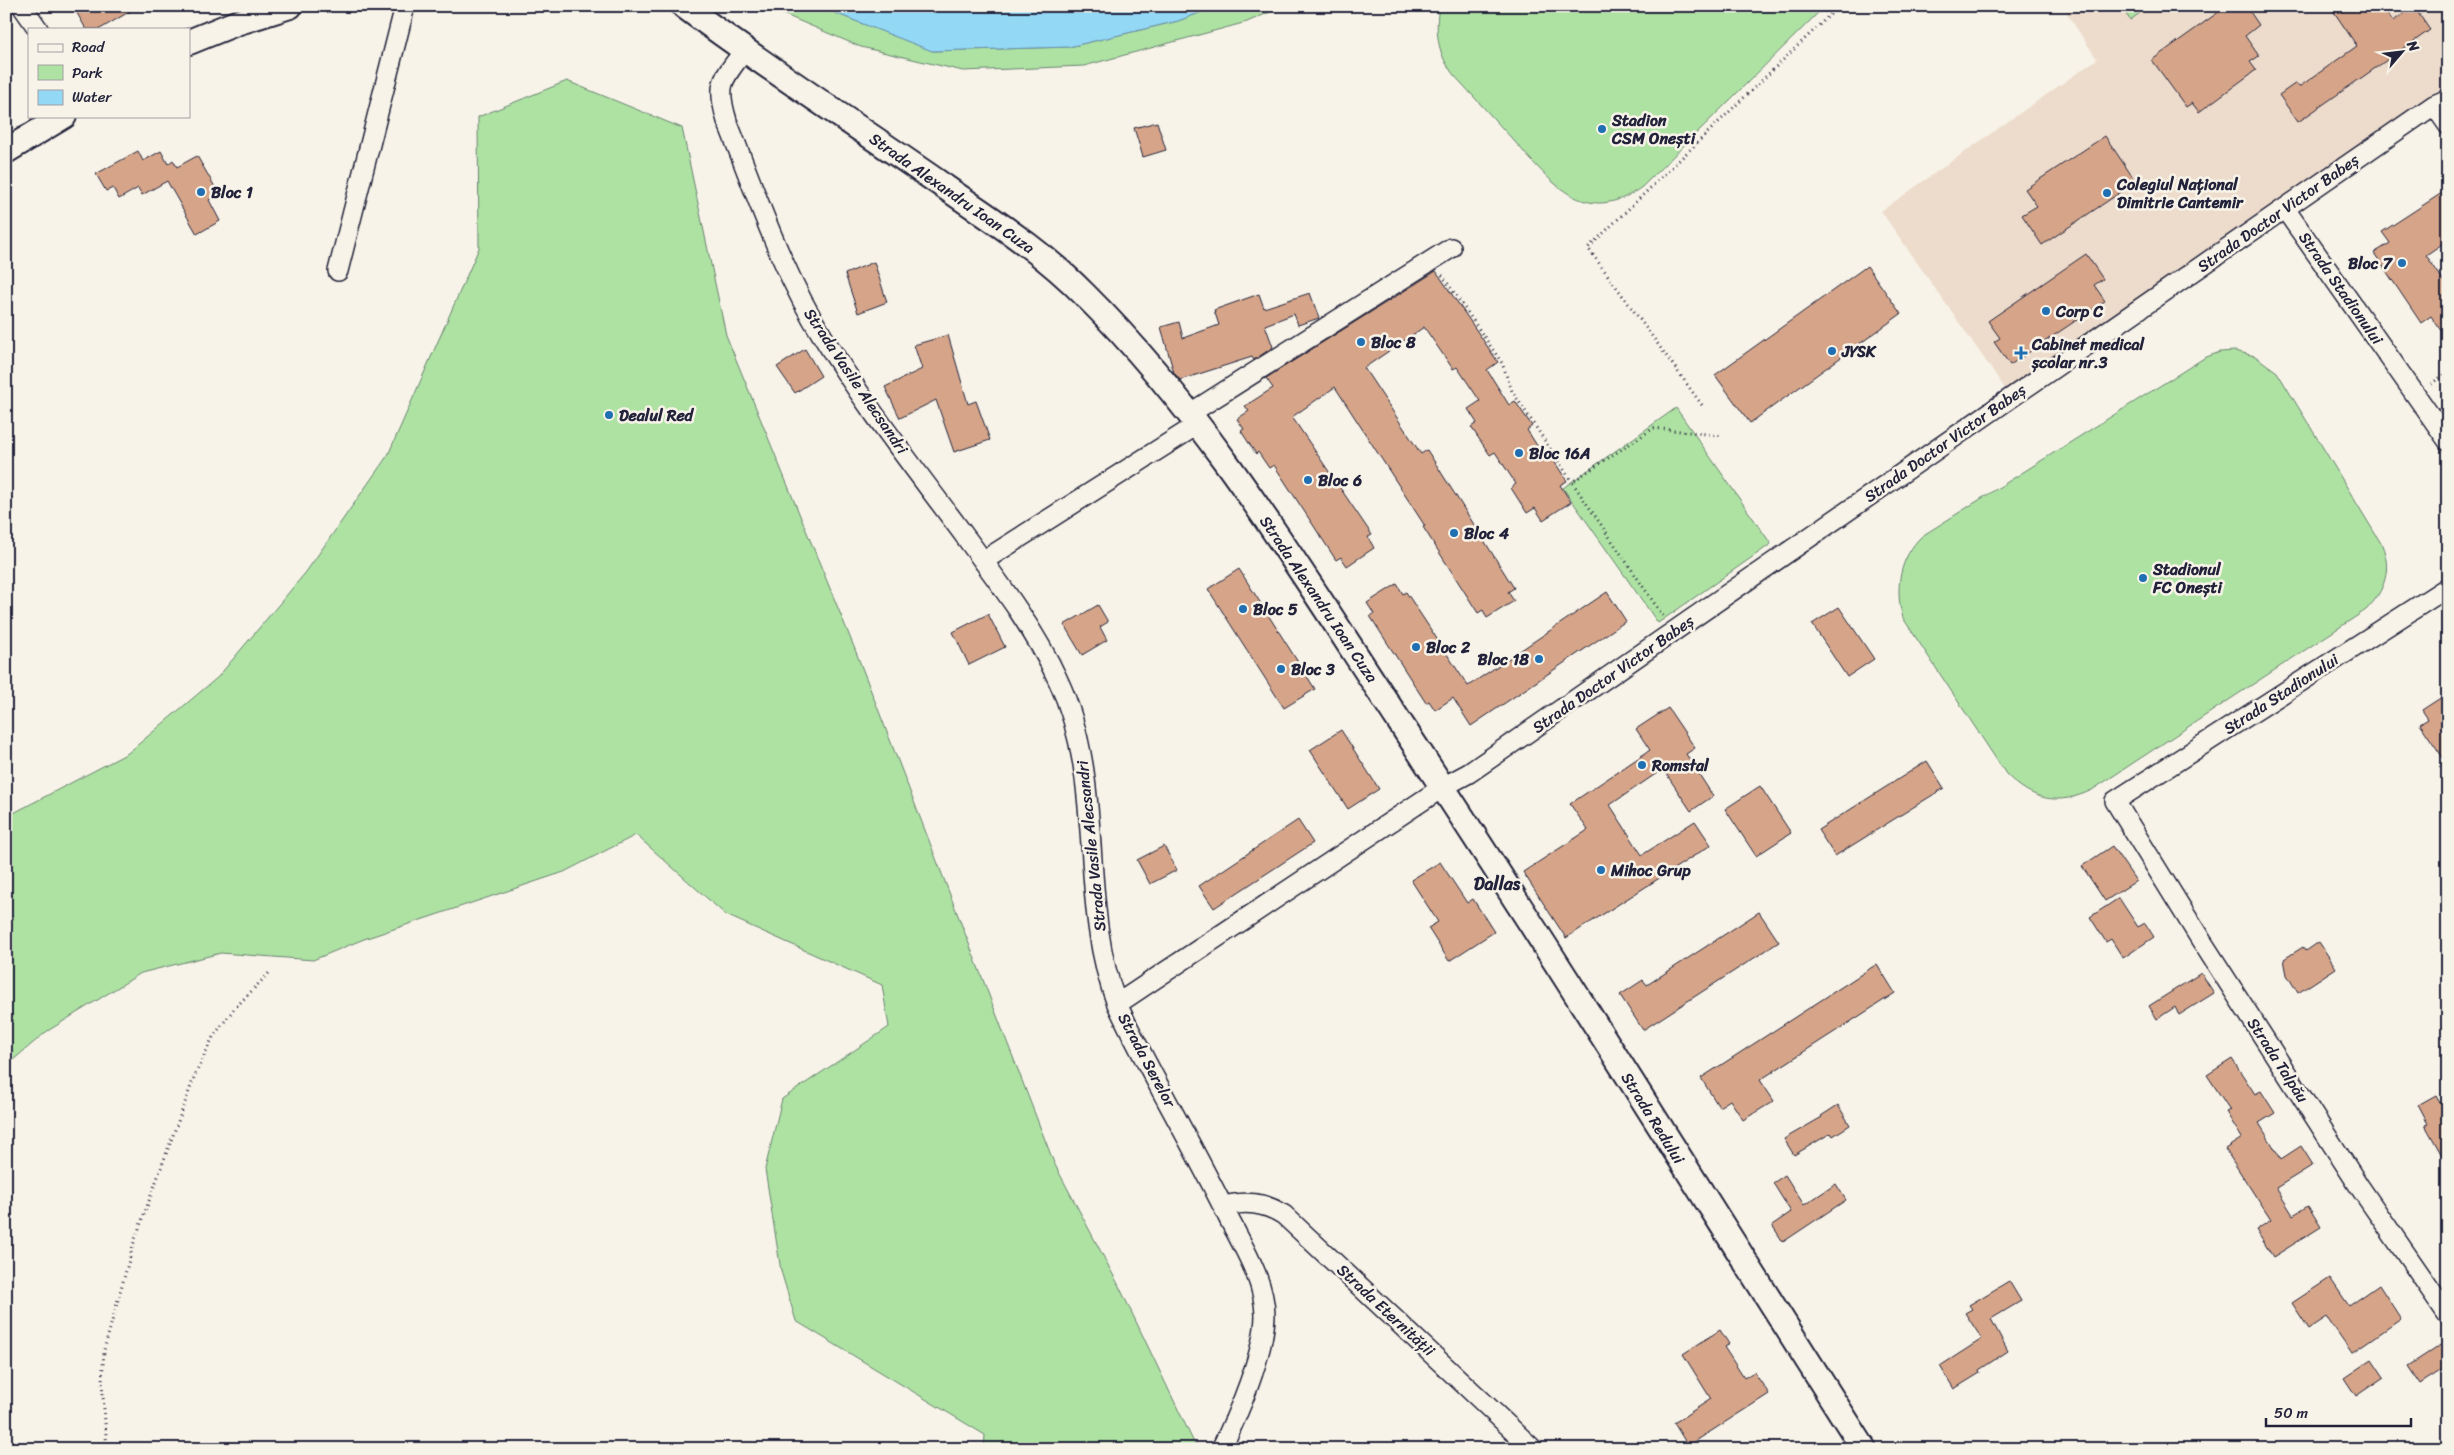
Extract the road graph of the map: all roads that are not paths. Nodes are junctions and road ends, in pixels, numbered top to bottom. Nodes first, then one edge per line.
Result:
1 (22, 6) edge
2 (261, 6) edge
3 (290, 6) edge
4 (405, 6) edge
5 (684, 6) edge
6 (236, 23) junction
7 (37, 28) edge
8 (190, 42) edge
9 (744, 50) junction
10 (2441, 102) edge
11 (61, 118) edge
12 (2448, 125) edge
13 (6, 150) edge
14 (2285, 209) junction
15 (1451, 248) dead end
16 (338, 270) dead end
17 (1193, 420) junction
18 (2448, 441) edge
19 (983, 561) junction
20 (2448, 587) edge
21 (1443, 788) junction
22 (2115, 801) joint
23 (1118, 1004) junction
24 (1223, 1206) junction
25 (2448, 1315) edge
26 (1221, 1449) edge
27 (1534, 1449) edge
28 (1864, 1449) edge

1 - 7 street
2 - 6 street
3 - 6 main road
4 - 16 street
5 - 9 main road, Strada Alexandru Ioan Cuza
6 - 8 main road
9 - 17 main road, Strada Alexandru Ioan Cuza
9 - 19 street, Strada Vasile Alecsandri
10 - 12 street
10 - 14 street, Strada Doctor Victor Babeș
11 - 13 main road
14 - 18 street, Strada Stadionului
14 - 21 street, Strada Doctor Victor Babeș
15 - 17 street
17 - 19 street
17 - 21 main road, Strada Alexandru Ioan Cuza
19 - 23 street, Strada Vasile Alecsandri
20 - 22 street, Strada Stadionului
21 - 23 street, Strada Serelor
21 - 28 main road, Strada Redului
22 - 25 street, Strada Talpău
23 - 24 street, Strada Serelor
24 - 26 street, Strada Serelor
24 - 27 street, Strada Eternității

